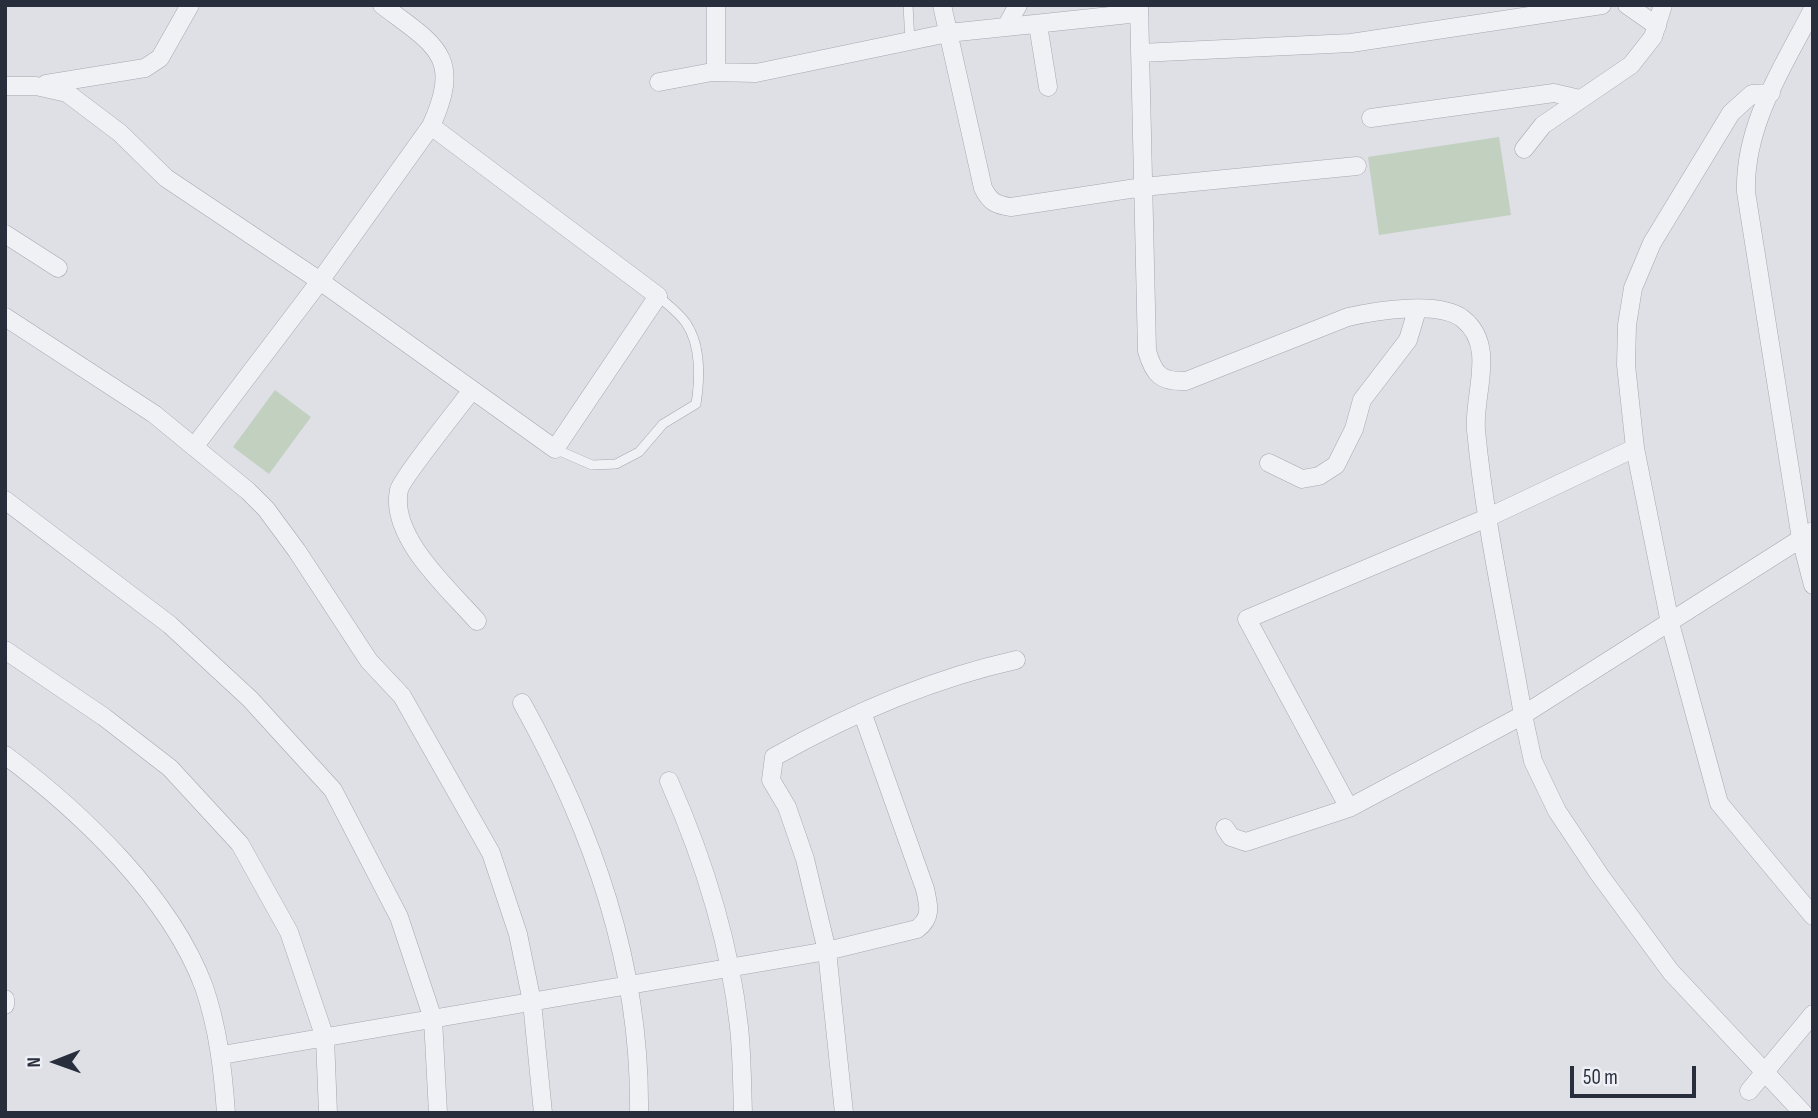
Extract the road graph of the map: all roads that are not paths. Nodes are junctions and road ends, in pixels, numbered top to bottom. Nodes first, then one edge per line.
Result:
1 (190, 5) edge
2 (382, 5) edge
3 (716, 5) edge
4 (908, 5) edge
5 (942, 5) edge
6 (1018, 5) edge
7 (1602, 5) edge
8 (1627, 5) edge
9 (1663, 5) edge
10 (1139, 9) edge
11 (1813, 9) edge
12 (1038, 25) junction
13 (1657, 26) junction
14 (1006, 27) junction
15 (948, 33) junction
16 (910, 42) junction
17 (1140, 53) junction
18 (716, 72) junction
19 (659, 82) dead end
20 (5, 86) edge
21 (36, 86) junction
22 (1048, 87) dead end
23 (1771, 93) junction
24 (1580, 99) junction
25 (1371, 118) dead end
26 (431, 126) junction
27 (1524, 149) dead end
28 (1357, 166) dead end
29 (1143, 187) junction
30 (5, 234) edge
31 (58, 268) dead end
32 (320, 281) junction
33 (658, 296) junction
34 (1417, 310) junction
35 (5, 317) edge
36 (472, 390) junction
37 (194, 447) junction
38 (1635, 448) junction
39 (555, 449) junction
40 (1269, 463) dead end
41 (5, 500) edge
42 (1489, 517) junction
43 (1807, 535) edge
44 (1813, 585) edge
45 (477, 621) dead end
46 (1670, 624) junction
47 (5, 650) edge
48 (1016, 660) dead end
49 (522, 703) dead end
50 (862, 712) junction
51 (1523, 715) junction
52 (5, 755) edge
53 (669, 781) dead end
54 (1349, 808) junction
55 (1224, 828) dead end
56 (1813, 916) edge
57 (827, 951) junction
58 (729, 968) junction
59 (630, 985) junction
60 (5, 999) edge
61 (532, 1002) junction
62 (5, 1005) edge
63 (1813, 1014) edge
64 (433, 1019) junction
65 (325, 1038) junction
66 (222, 1055) junction
67 (1765, 1071) junction
68 (1749, 1091) dead end
69 (226, 1113) edge
70 (328, 1113) edge
71 (438, 1113) edge
72 (543, 1113) edge
73 (639, 1113) edge
74 (743, 1113) edge
75 (844, 1113) edge
76 (1803, 1113) edge

1 - 21 street
2 - 26 street
3 - 18 street
4 - 16 lane
5 - 15 street
6 - 14 street
7 - 17 street
8 - 13 street
9 - 13 street
10 - 12 street
10 - 17 street
11 - 23 street
12 - 14 street
12 - 22 street
13 - 24 street
14 - 15 street
15 - 16 street
15 - 29 street
16 - 18 street
17 - 29 street
18 - 19 street
20 - 21 street
21 - 32 street
23 - 38 street
23 - 43 street
24 - 25 street
24 - 27 street
26 - 32 street
26 - 33 street
28 - 29 street
29 - 34 street
30 - 31 street
32 - 36 street
32 - 37 street
33 - 39 street
33 - 39 lane
34 - 40 street
34 - 42 street
35 - 37 street
36 - 39 street
36 - 45 street
37 - 61 street
38 - 42 street
38 - 46 street
41 - 64 street
42 - 51 street
42 - 54 street
43 - 44 street
43 - 46 street
46 - 51 street
46 - 56 street
47 - 65 street
48 - 50 street
49 - 59 street
50 - 57 street
50 - 57 street
51 - 54 street
51 - 67 street
52 - 66 street
53 - 58 street
54 - 55 street
57 - 58 street
57 - 75 street
58 - 59 street
58 - 74 street
59 - 61 street
59 - 73 street
60 - 62 street
61 - 64 street
61 - 72 street
63 - 67 street
64 - 65 street
64 - 71 street
65 - 66 street
65 - 70 street
66 - 69 street
67 - 68 street
67 - 76 street

